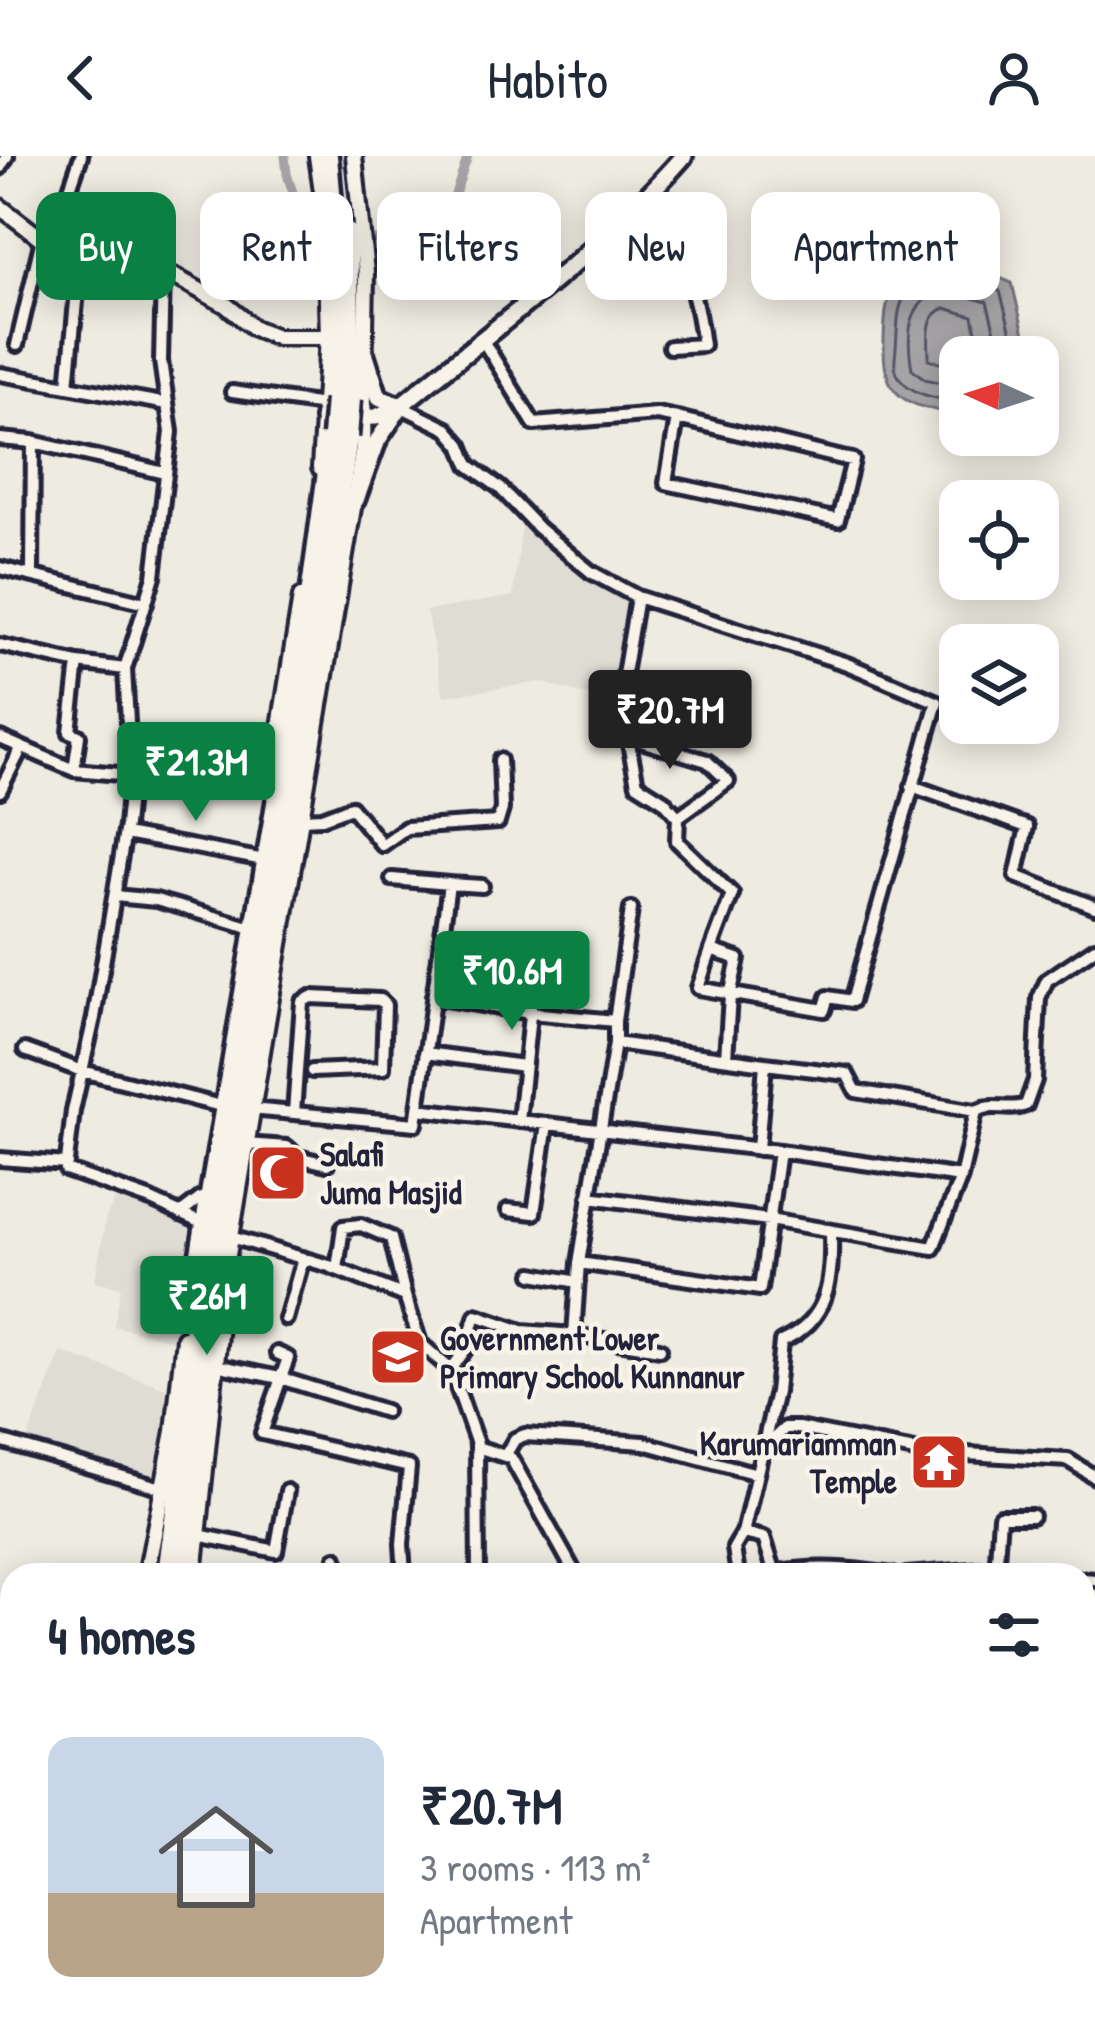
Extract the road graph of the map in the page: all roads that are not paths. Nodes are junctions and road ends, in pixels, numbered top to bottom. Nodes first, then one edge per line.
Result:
1 (7, 156) edge
2 (81, 156) edge
3 (317, 156) edge
4 (328, 156) edge
5 (342, 156) edge
6 (354, 156) edge
7 (684, 156) edge
8 (0, 168) edge
9 (68, 192) edge
10 (653, 192) edge
11 (0, 207) edge
12 (36, 234) edge
13 (585, 254) edge
14 (36, 264) edge
15 (176, 277) edge
16 (76, 300) edge
17 (162, 300) edge
18 (696, 300) edge
19 (328, 338) junction
20 (482, 339) junction
21 (17, 345) dead end
22 (670, 347) dead end
23 (367, 356) junction
24 (0, 374) edge
25 (68, 386) junction
26 (232, 392) dead end
27 (167, 404) junction
28 (400, 406) junction
29 (336, 416) junction
30 (364, 418) junction
31 (677, 418) junction
32 (0, 439) edge
33 (33, 442) junction
34 (165, 473) junction
35 (356, 500) junction
36 (0, 568) edge
37 (32, 574) junction
38 (637, 597) junction
39 (146, 603) junction
40 (0, 645) edge
41 (78, 663) junction
42 (124, 669) junction
43 (628, 737) junction
44 (0, 738) edge
45 (21, 749) junction
46 (500, 760) dead end
47 (74, 770) junction
48 (130, 775) junction
49 (912, 786) junction
50 (0, 791) edge
51 (678, 817) junction
52 (301, 819) junction
53 (125, 834) junction
54 (259, 859) junction
55 (392, 879) dead end
56 (449, 884) junction
57 (482, 886) dead end
58 (115, 896) junction
59 (1095, 907) edge
60 (631, 909) dead end
61 (246, 926) junction
62 (747, 945) dead end
63 (1095, 948) edge
64 (711, 950) junction
65 (738, 959) junction
66 (535, 967) dead end
67 (730, 996) junction
68 (434, 997) junction
69 (530, 1013) junction
70 (615, 1021) junction
71 (615, 1043) junction
72 (25, 1050) dead end
73 (425, 1053) junction
74 (727, 1058) junction
75 (765, 1064) junction
76 (524, 1066) junction
77 (82, 1071) junction
78 (312, 1071) dead end
79 (217, 1105) junction
80 (250, 1109) junction
81 (418, 1109) junction
82 (976, 1111) junction
83 (294, 1113) junction
84 (519, 1121) junction
85 (548, 1124) junction
86 (598, 1130) junction
87 (245, 1144) junction
88 (758, 1149) junction
89 (779, 1151) junction
90 (0, 1159) edge
91 (67, 1164) junction
92 (327, 1164) dead end
93 (961, 1178) junction
94 (589, 1197) junction
95 (201, 1198) junction
96 (508, 1210) dead end
97 (180, 1214) junction
98 (769, 1220) junction
99 (197, 1221) junction
100 (832, 1231) junction
101 (231, 1237) junction
102 (303, 1258) junction
103 (579, 1262) junction
104 (337, 1269) junction
105 (533, 1274) dead end
106 (578, 1282) junction
107 (405, 1296) junction
108 (286, 1319) dead end
109 (574, 1335) junction
110 (659, 1349) dead end
111 (277, 1353) dead end
112 (215, 1365) junction
113 (451, 1370) junction
114 (280, 1378) junction
115 (386, 1412) dead end
116 (0, 1441) edge
117 (477, 1447) junction
118 (764, 1449) junction
119 (506, 1454) junction
120 (758, 1474) junction
121 (1095, 1477) edge
122 (286, 1491) dead end
123 (169, 1498) junction
124 (1032, 1516) dead end
125 (743, 1533) junction
126 (198, 1535) junction
127 (336, 1558) dead end
128 (150, 1563) edge
129 (167, 1563) edge
130 (184, 1563) edge
131 (195, 1563) edge
132 (337, 1563) edge
133 (403, 1563) edge
134 (478, 1563) edge
135 (569, 1563) edge
136 (736, 1563) edge
137 (772, 1563) edge
138 (997, 1563) edge

1 - 8 street
2 - 9 street
3 - 19 street
4 - 29 highway
5 - 29 highway
6 - 23 street
7 - 10 main road
11 - 12 street
13 - 20 main road
14 - 21 street
15 - 19 street
16 - 25 street
17 - 27 street
18 - 22 street
19 - 29 street
20 - 28 main road
20 - 31 street
23 - 28 main road
23 - 30 street
24 - 25 street
25 - 27 street
26 - 29 street
27 - 34 street
28 - 30 main road
28 - 35 main road
28 - 38 street
29 - 30 main road
29 - 54 street
29 - 123 highway
29 - 130 highway
30 - 35 street
31 - 31 street
32 - 33 street
33 - 34 street
33 - 37 street
34 - 39 street
35 - 52 street
36 - 37 street
37 - 39 street
38 - 43 street
38 - 49 street
39 - 42 street
40 - 41 street
41 - 42 street
41 - 47 street
42 - 48 street
43 - 51 street
43 - 51 street
44 - 45 street
45 - 47 street
45 - 50 street
46 - 52 street
47 - 48 street
48 - 53 street
49 - 59 street
49 - 67 street
51 - 64 street
52 - 80 street
53 - 54 street
53 - 58 street
54 - 61 street
55 - 56 street
56 - 57 street
56 - 68 street
58 - 61 street
58 - 77 street
60 - 70 street
61 - 79 street
62 - 65 street
63 - 82 street
64 - 65 street
64 - 67 street
65 - 67 street
66 - 69 street
67 - 74 street
68 - 69 street
68 - 73 street
69 - 70 street
69 - 76 street
70 - 71 street
71 - 74 street
71 - 86 street
72 - 77 street
73 - 76 street
73 - 81 street
74 - 75 street
75 - 82 street
75 - 88 street
76 - 84 street
77 - 79 street
77 - 91 street
78 - 83 street
79 - 95 street
80 - 83 street
80 - 87 street
81 - 83 street
81 - 84 street
82 - 93 street
84 - 85 street
85 - 86 street
85 - 96 street
86 - 88 street
86 - 94 street
87 - 92 street
87 - 101 street
88 - 89 street
89 - 93 street
89 - 98 street
90 - 91 street
91 - 97 street
93 - 100 street
94 - 98 street
94 - 103 street
95 - 97 street
95 - 99 street
97 - 99 street
98 - 100 street
98 - 103 street
99 - 123 street
100 - 118 street
101 - 102 street
101 - 112 street
102 - 104 street
102 - 108 street
103 - 106 street
104 - 107 street
104 - 107 street
105 - 106 street
106 - 109 street
107 - 113 street
109 - 110 street
109 - 113 street
111 - 114 street
112 - 114 street
112 - 126 street
113 - 117 street
114 - 115 street
114 - 133 street
116 - 123 street
117 - 119 street
117 - 134 street
118 - 120 street
118 - 121 street
119 - 120 street
119 - 135 street
120 - 125 street
122 - 126 street
123 - 128 street
123 - 129 highway
124 - 138 street
125 - 136 street
125 - 137 street
126 - 131 street
127 - 132 street

